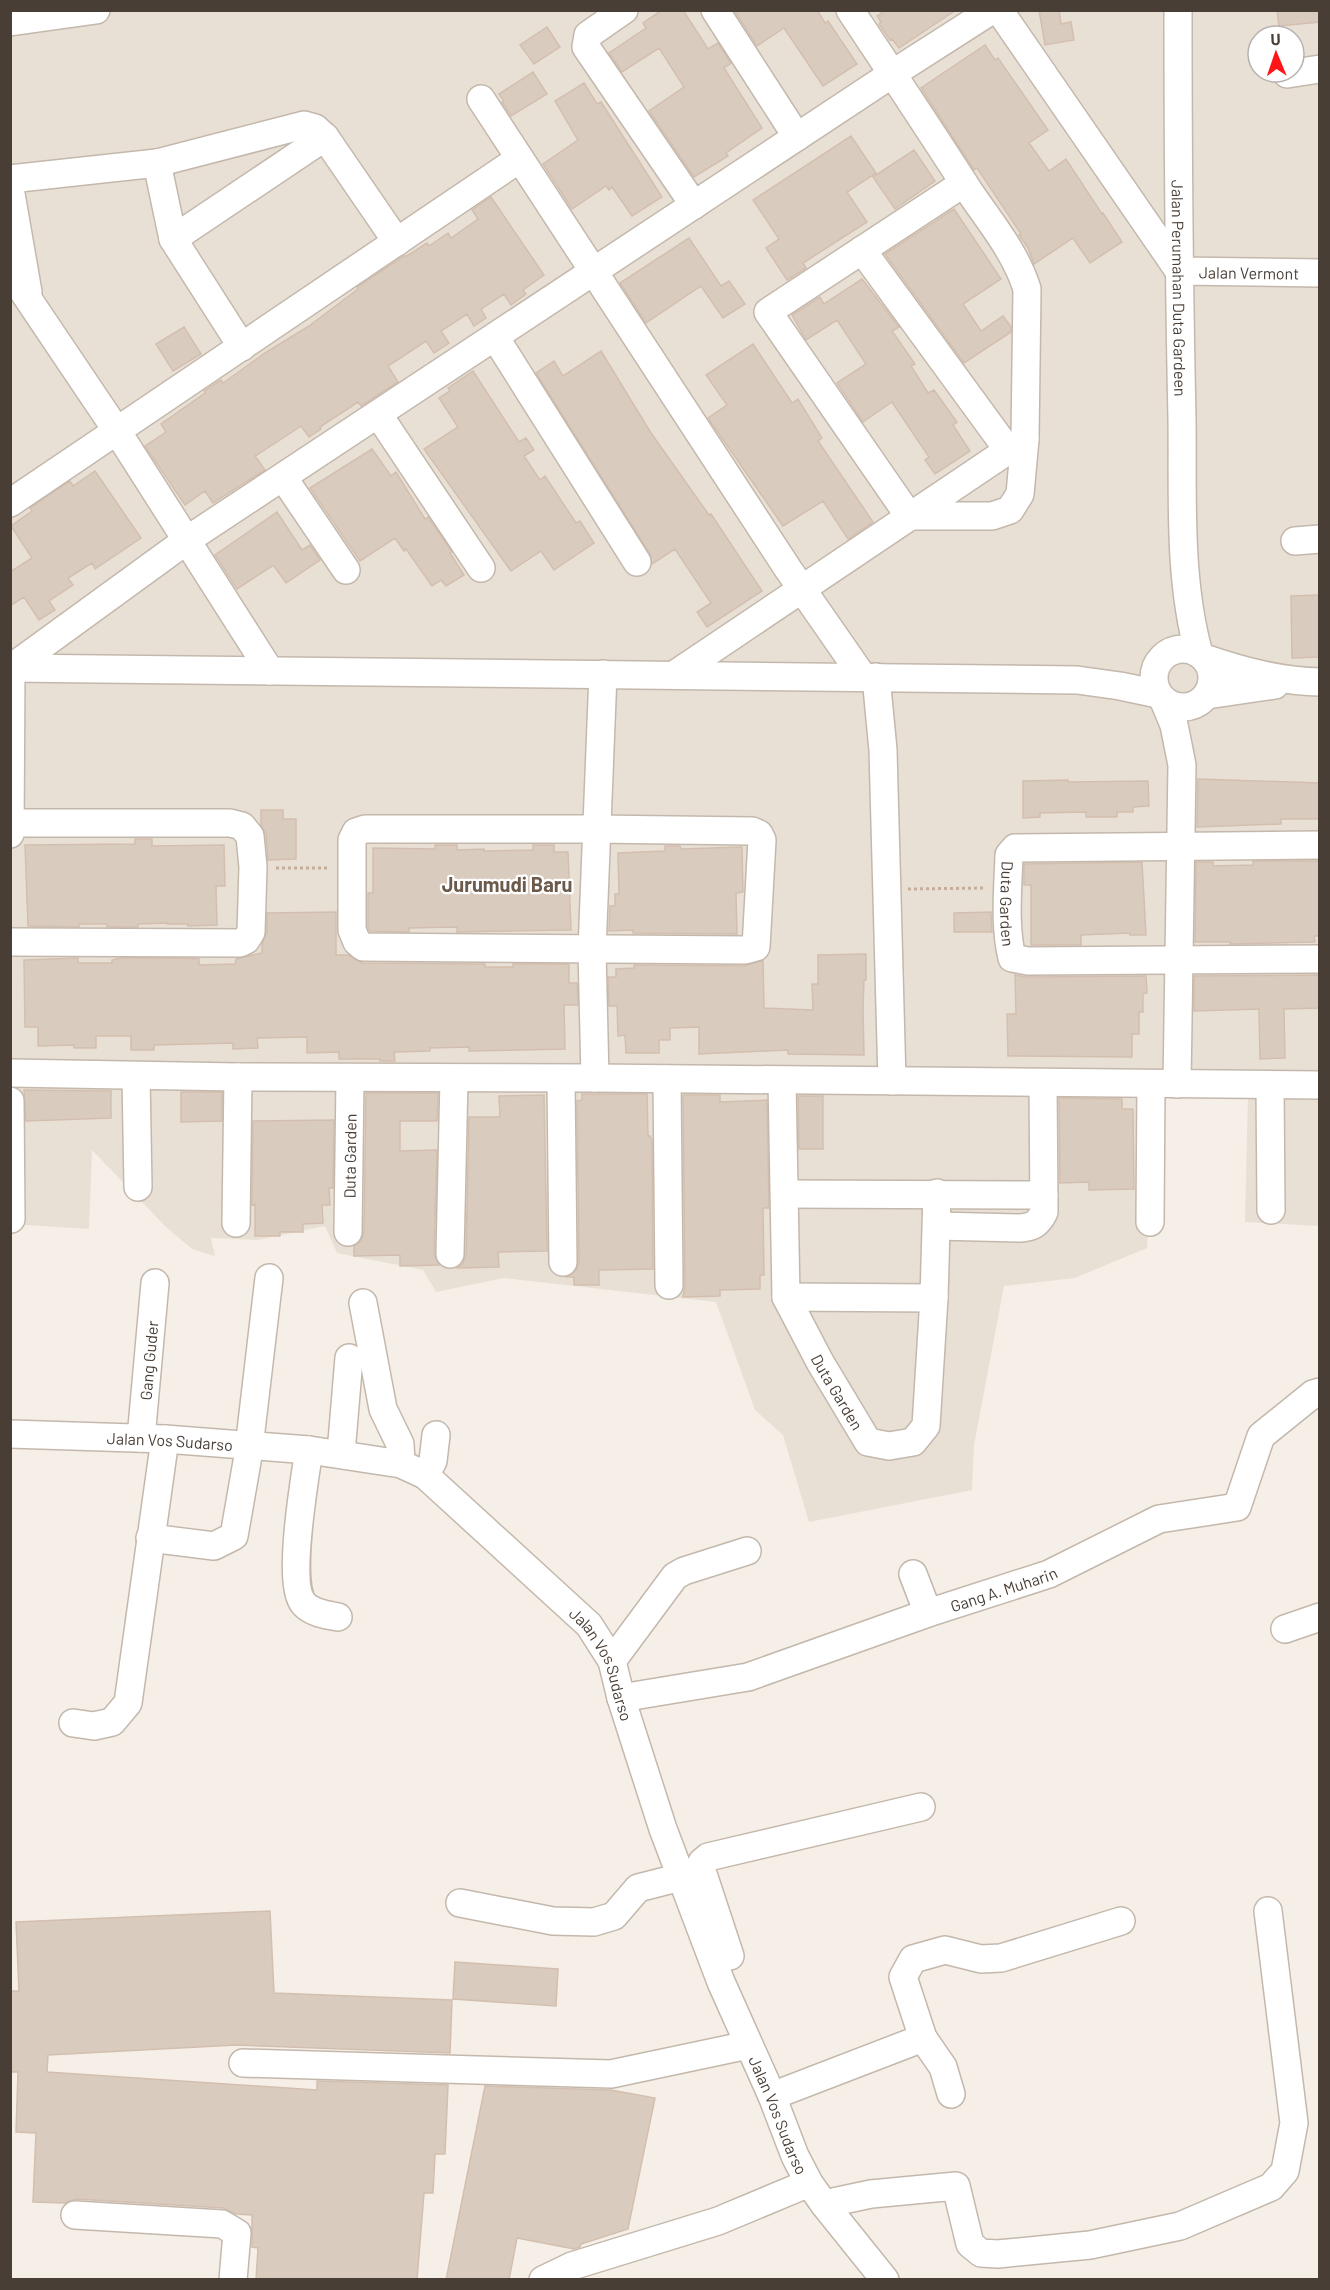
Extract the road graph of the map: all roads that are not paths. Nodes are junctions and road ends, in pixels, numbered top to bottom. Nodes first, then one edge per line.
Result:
1 (96, 10) edge
2 (624, 10) edge
3 (715, 10) edge
4 (850, 10) edge
5 (992, 10) edge
6 (999, 10) edge
7 (1178, 10) edge
8 (10, 21) edge
9 (892, 74) junction
10 (480, 99) dead end
11 (325, 137) junction
12 (797, 137) junction
13 (519, 159) junction
14 (157, 163) junction
15 (10, 179) edge
16 (964, 183) junction
17 (10, 188) edge
18 (694, 205) junction
19 (173, 239) junction
20 (397, 242) junction
21 (862, 250) junction
22 (1179, 271) junction
23 (10, 272) edge
24 (594, 272) junction
25 (1320, 273) edge
26 (29, 299) junction
27 (495, 337) junction
28 (242, 346) junction
29 (378, 414) junction
30 (117, 431) junction
31 (1016, 445) junction
32 (283, 477) junction
33 (10, 503) edge
34 (909, 516) junction
35 (187, 540) junction
36 (637, 562) dead end
37 (1184, 565) junction
38 (481, 568) dead end
39 (346, 570) dead end
40 (802, 588) junction
41 (1202, 656) junction
42 (1163, 657) junction
43 (11, 668) edge
44 (270, 671) junction
45 (603, 674) junction
46 (674, 675) junction
47 (870, 677) junction
48 (1077, 680) junction
49 (1313, 682) edge
50 (1161, 698) junction
51 (1204, 698) junction
52 (1182, 759) junction
53 (11, 823) edge
54 (595, 829) junction
55 (10, 834) edge
56 (1320, 845) edge
57 (1180, 847) junction
58 (10, 942) edge
59 (592, 950) junction
60 (1320, 958) edge
61 (1179, 961) junction
62 (10, 1073) edge
63 (136, 1076) junction
64 (238, 1077) junction
65 (350, 1078) junction
66 (595, 1078) junction
67 (454, 1079) junction
68 (561, 1079) junction
69 (667, 1079) junction
70 (782, 1081) junction
71 (892, 1081) junction
72 (1043, 1084) junction
73 (1164, 1084) junction
74 (1270, 1085) junction
75 (1320, 1085) edge
76 (10, 1101) edge
77 (138, 1187) dead end
78 (937, 1193) junction
79 (785, 1194) junction
80 (1044, 1195) junction
81 (1271, 1210) dead end
82 (11, 1219) edge
83 (1150, 1222) dead end
84 (236, 1223) dead end
85 (937, 1226) junction
86 (348, 1232) dead end
87 (450, 1254) dead end
88 (563, 1262) dead end
89 (269, 1278) dead end
90 (154, 1283) dead end
91 (669, 1285) dead end
92 (786, 1297) junction
93 (934, 1298) junction
94 (363, 1303) dead end
95 (349, 1358) dead end
96 (1320, 1392) edge
97 (10, 1434) edge
98 (436, 1435) dead end
99 (153, 1438) junction
100 (249, 1444) junction
101 (309, 1449) junction
102 (341, 1453) junction
103 (401, 1464) junction
104 (425, 1475) junction
105 (150, 1538) junction
106 (747, 1551) dead end
107 (913, 1574) dead end
108 (928, 1613) junction
109 (338, 1617) dead end
110 (1320, 1617) edge
111 (1285, 1629) dead end
112 (612, 1661) junction
113 (621, 1698) junction
114 (73, 1723) dead end
115 (921, 1807) dead end
116 (681, 1877) junction
117 (460, 1904) dead end
118 (1268, 1911) dead end
119 (1121, 1921) dead end
120 (721, 1982) junction
121 (923, 2038) junction
122 (748, 2045) junction
123 (243, 2063) dead end
124 (951, 2094) dead end
125 (771, 2096) junction
126 (817, 2193) junction
127 (75, 2215) dead end
128 (233, 2280) edge
129 (543, 2280) edge
130 (885, 2280) edge

1 - 8 street
2 - 18 street
3 - 12 street
4 - 9 street
5 - 9 street
6 - 22 street
7 - 22 street, Jalan Perumahan Duta Gardeen
9 - 12 street
9 - 16 street
10 - 13 street
11 - 14 street
11 - 19 street
11 - 20 street
12 - 18 street
13 - 20 street
13 - 24 street
14 - 15 street
14 - 19 street
16 - 21 street
16 - 31 street
17 - 26 street
18 - 24 street
19 - 28 street
20 - 28 street
21 - 31 street
21 - 34 street
22 - 25 street, Jalan Vermont
22 - 37 street, Jalan Perumahan Duta Gardeen
23 - 26 street
24 - 27 street
24 - 40 street
26 - 30 street
27 - 29 street
27 - 36 street
28 - 30 street
29 - 32 street
29 - 38 street
30 - 33 street
30 - 35 street
31 - 34 street
31 - 34 street
32 - 35 street
32 - 39 street
34 - 40 street
35 - 43 street
35 - 44 street
37 - 41 street, Jalan Perumahan Duta Gardeen
37 - 42 street, Jalan Perumahan Duta Gardeen
40 - 46 street
40 - 47 street
41 - 42 street
41 - 49 street
41 - 51 street
42 - 48 street
42 - 50 street
43 - 44 street
43 - 53 street
44 - 45 street
45 - 46 street
45 - 54 street
46 - 47 street
47 - 48 street
47 - 71 street
48 - 50 street
49 - 51 street
50 - 51 street
50 - 52 street
51 - 52 street
52 - 57 street
53 - 55 street
53 - 58 street
54 - 59 street
54 - 59 street
54 - 59 street
56 - 57 street, Duta Garden
57 - 61 street
57 - 61 street, Duta Garden
59 - 66 street
60 - 61 street, Duta Garden
61 - 73 street
62 - 63 street
63 - 64 street
63 - 77 street
64 - 65 street
64 - 84 street
65 - 67 street
65 - 86 street, Duta Garden
66 - 68 street
66 - 69 street
67 - 68 street
67 - 87 street
68 - 88 street
69 - 70 street
69 - 91 street
70 - 71 street
70 - 79 street, Duta Garden
71 - 72 street
72 - 73 street
72 - 80 street
73 - 74 street
73 - 83 street
74 - 75 street
74 - 81 street
76 - 82 street
78 - 79 street
78 - 80 street
78 - 85 street, Duta Garden
79 - 92 street, Duta Garden
80 - 85 street
85 - 93 street, Duta Garden
89 - 100 street
90 - 99 street, Gang Guder
92 - 93 street
92 - 93 street, Duta Garden
94 - 103 street
95 - 102 street
96 - 108 street, Gang A. Muharin
97 - 99 street, Jalan Vos Sudarso
98 - 104 street
99 - 100 street, Jalan Vos Sudarso
99 - 105 street, Gang Guder
100 - 101 street, Jalan Vos Sudarso
100 - 105 street
101 - 102 street, Jalan Vos Sudarso
101 - 109 street
102 - 103 street, Jalan Vos Sudarso
103 - 104 street, Jalan Vos Sudarso
104 - 112 street, Jalan Vos Sudarso
105 - 114 street, Gang Guder
106 - 112 street
107 - 108 street
108 - 113 street, Gang A. Muharin
110 - 111 street
112 - 113 street, Jalan Vos Sudarso
113 - 116 street, Jalan Vos Sudarso
115 - 120 street
116 - 117 street
116 - 120 street, Jalan Vos Sudarso
118 - 126 street
119 - 121 street
120 - 122 street, Jalan Vos Sudarso
121 - 124 street
121 - 125 street
122 - 123 street
122 - 125 street, Jalan Vos Sudarso
125 - 126 street, Jalan Vos Sudarso
126 - 129 street
126 - 130 street, Jalan Vos Sudarso
127 - 128 street

